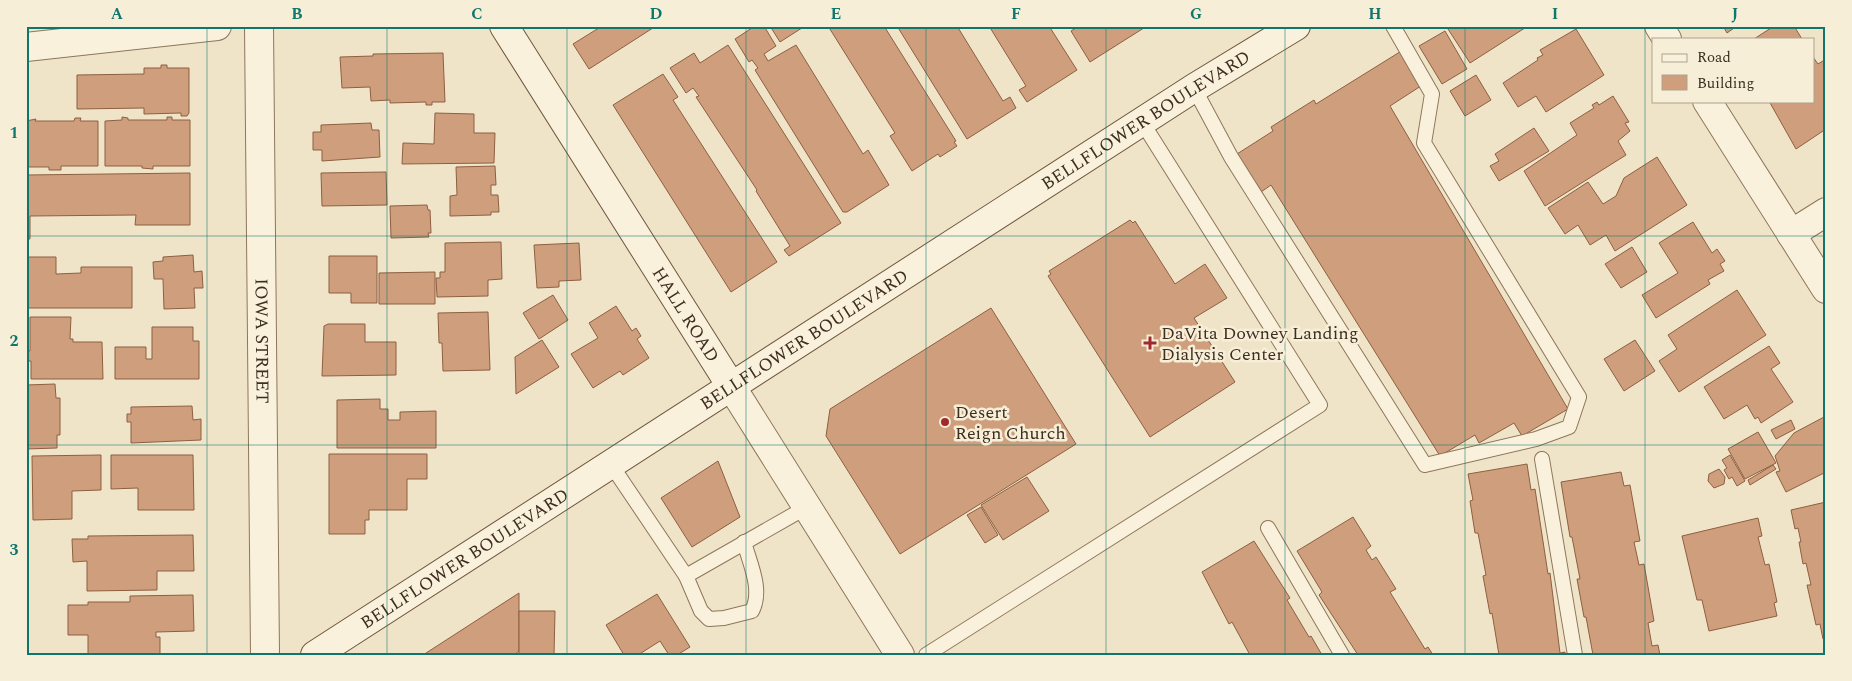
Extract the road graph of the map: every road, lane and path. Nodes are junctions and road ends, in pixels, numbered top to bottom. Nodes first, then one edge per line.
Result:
1 (217, 26) edge
2 (259, 26) edge
3 (504, 26) edge
4 (1296, 26) edge
5 (1393, 26) edge
6 (1658, 26) edge
7 (1665, 38) edge
8 (26, 47) edge
9 (1194, 88) junction
10 (1707, 102) edge
11 (1142, 122) junction
12 (1826, 212) edge
13 (1791, 234) junction
14 (1826, 289) edge
15 (731, 386) junction
16 (1542, 459) dead end
17 (610, 463) junction
18 (807, 507) junction
19 (1268, 528) dead end
20 (744, 542) junction
21 (686, 576) junction
22 (265, 655) edge
23 (316, 655) edge
24 (900, 655) edge
25 (926, 655) edge
26 (1342, 655) edge
27 (1575, 655) edge

1 - 8 street
2 - 22 street, IOWA STREET
3 - 15 street, HALL ROAD
4 - 9 street, BELLFLOWER BOULEVARD
5 - 9 lane
6 - 7 street
9 - 11 street, BELLFLOWER BOULEVARD
10 - 13 street
11 - 15 street, BELLFLOWER BOULEVARD
11 - 25 lane
12 - 13 street
13 - 14 street
15 - 17 street, BELLFLOWER BOULEVARD
15 - 18 street, HALL ROAD
16 - 27 lane
17 - 21 lane
17 - 23 street, BELLFLOWER BOULEVARD
18 - 20 lane
18 - 24 street, HALL ROAD
19 - 26 lane
20 - 21 lane
20 - 21 lane

